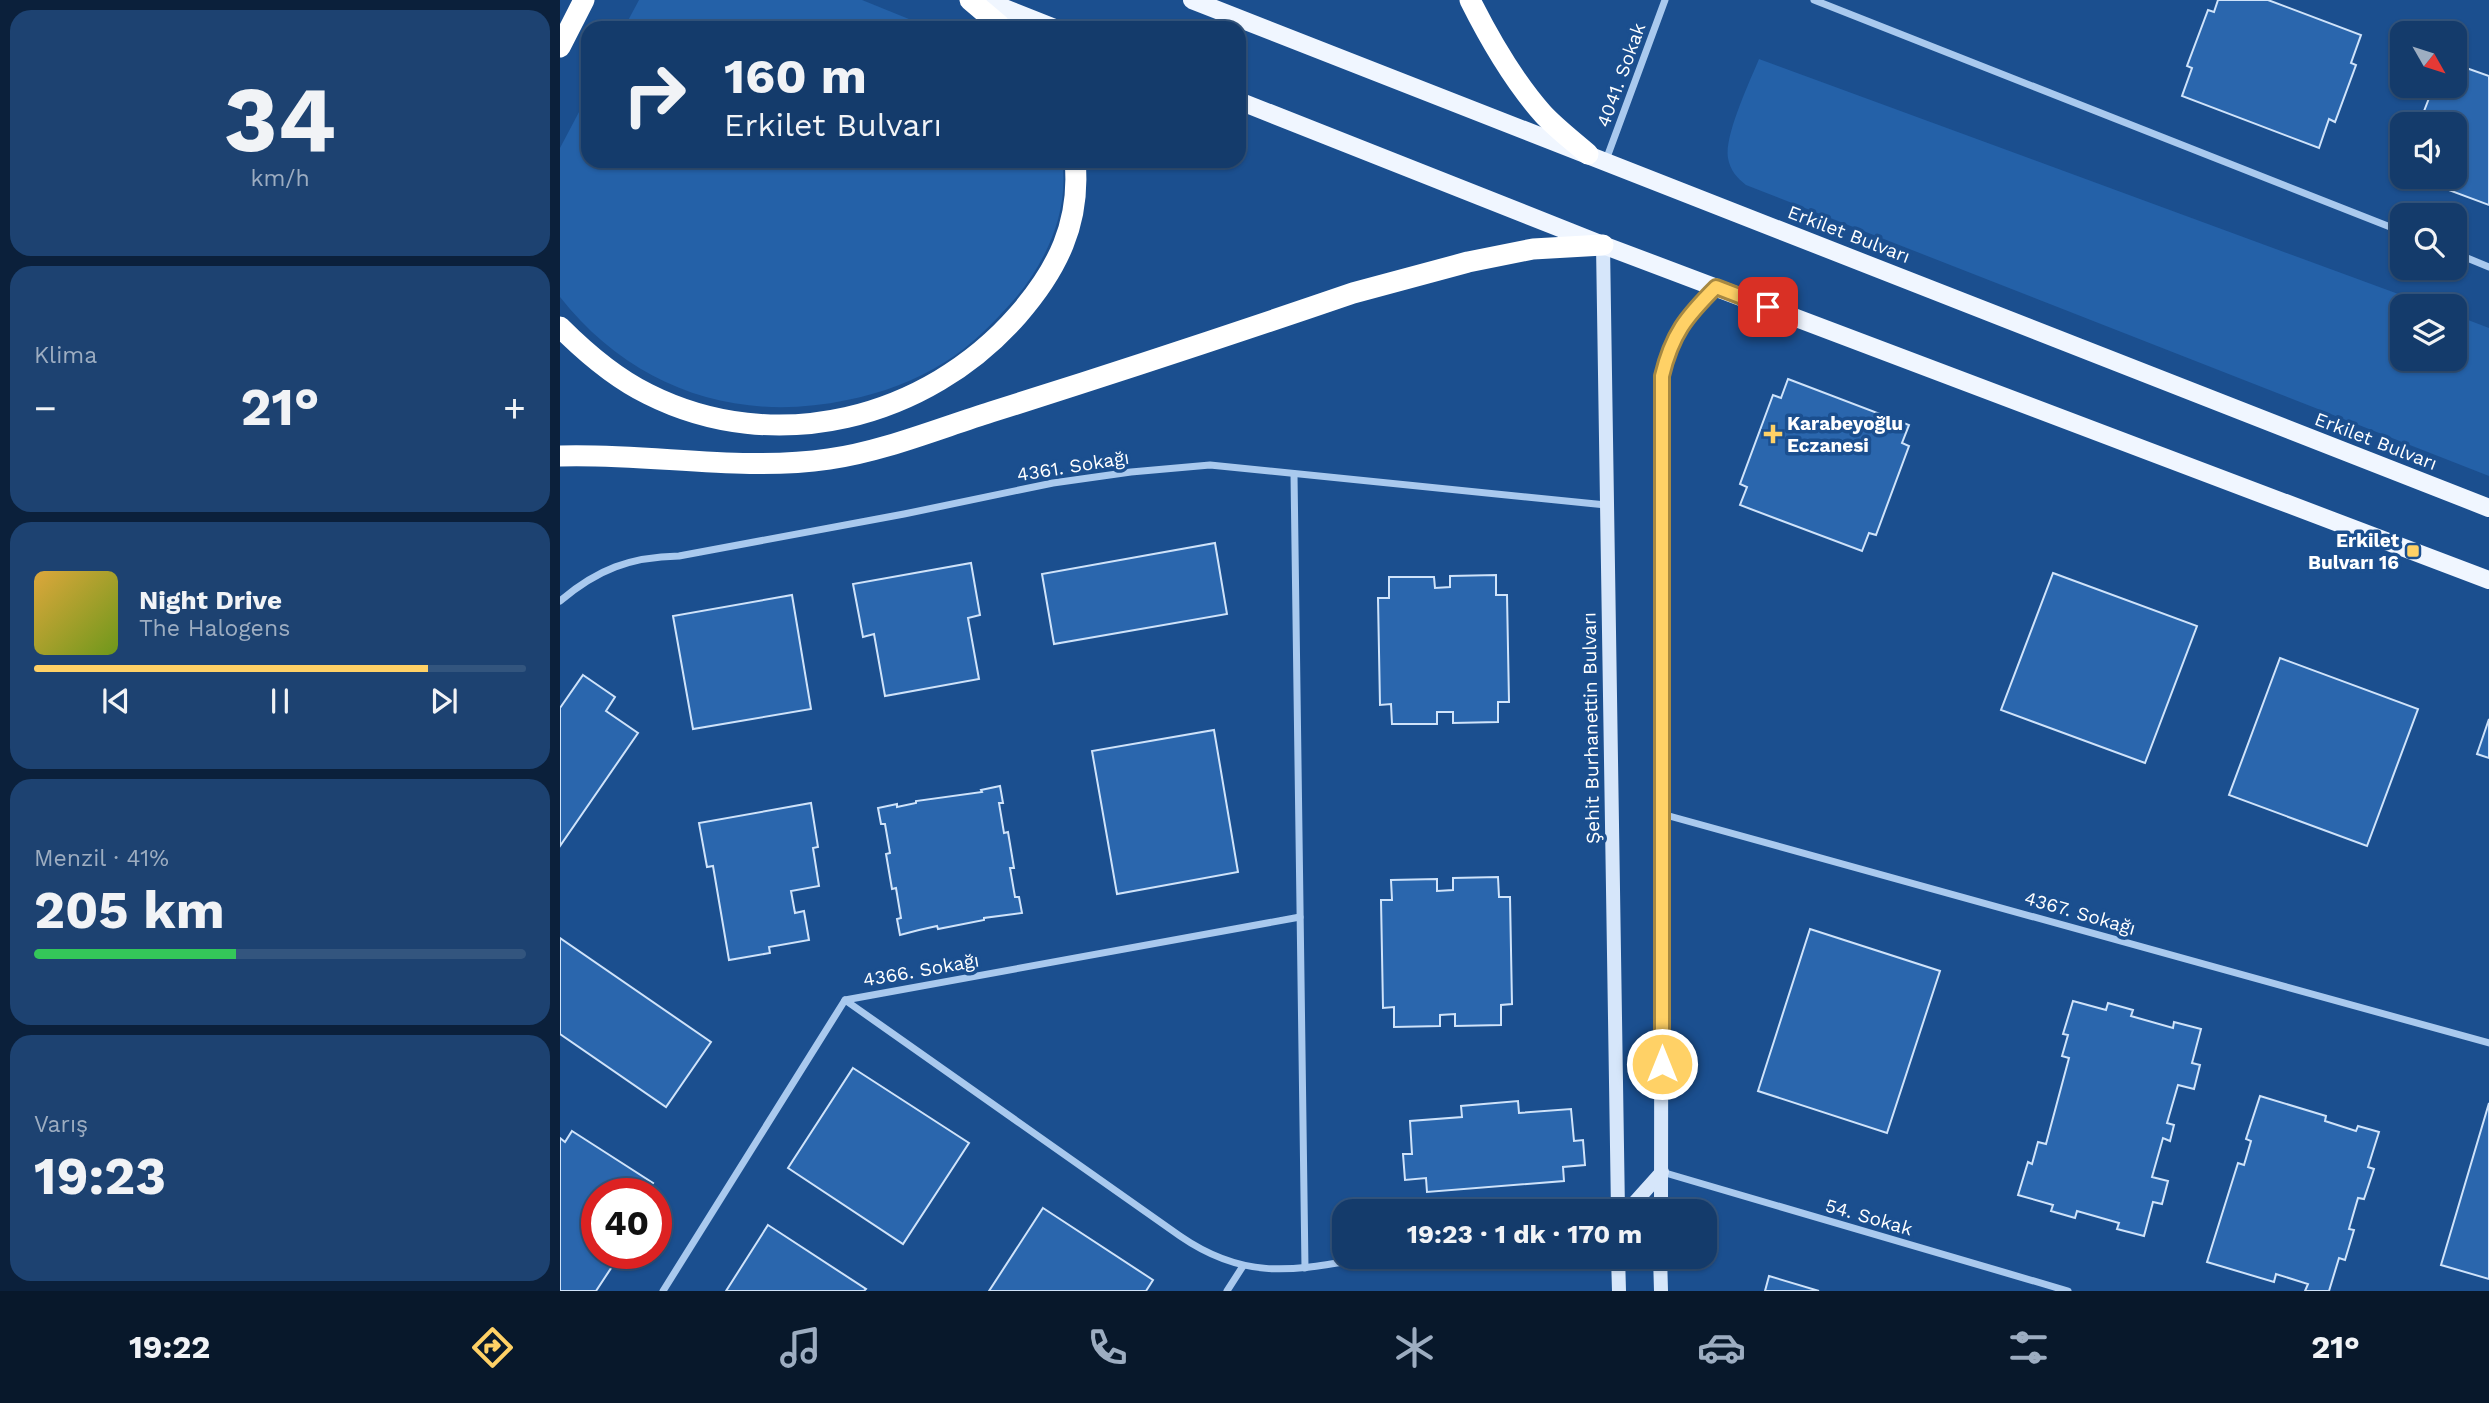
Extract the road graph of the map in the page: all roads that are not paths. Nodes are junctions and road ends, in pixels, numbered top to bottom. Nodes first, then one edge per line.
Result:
1 (970, 0) edge
2 (984, 0) edge
3 (1192, 0) edge
4 (1470, 0) edge
5 (1665, 0) edge
6 (1814, 0) edge
7 (580, 6) edge
8 (995, 21) edge
9 (1037, 21) edge
10 (560, 41) edge
11 (560, 47) edge
12 (1246, 104) edge
13 (1597, 157) junction
14 (1075, 168) edge
15 (2390, 227) edge
16 (1603, 245) junction
17 (2467, 258) edge
18 (2489, 267) edge
19 (1716, 287) junction
20 (560, 327) edge
21 (560, 456) edge
22 (1294, 474) junction
23 (1607, 505) junction
24 (2489, 508) edge
25 (2489, 580) edge
26 (560, 601) edge
27 (1662, 814) junction
28 (1300, 917) junction
29 (845, 1000) junction
30 (2489, 1044) edge
31 (1662, 1172) junction
32 (1618, 1199) edge
33 (1638, 1199) edge
34 (1661, 1199) edge
35 (1332, 1264) edge
36 (1242, 1266) junction
37 (1305, 1268) junction
38 (1618, 1269) edge
39 (1660, 1269) edge
40 (663, 1291) edge
41 (1227, 1291) edge
42 (1619, 1291) edge
43 (1661, 1291) edge
44 (2068, 1291) edge

1 - 8 highway
2 - 9 main road
3 - 13 main road, Erkilet Bulvarı
4 - 13 highway
5 - 13 street, 4041. Sokak
6 - 15 street
7 - 10 highway
7 - 11 highway
12 - 16 main road
13 - 24 main road, Erkilet Bulvarı
14 - 20 highway
16 - 19 main road
16 - 21 highway
16 - 23 street, Şehit Burhanettin Bulvarı
17 - 18 street
19 - 25 main road
19 - 27 street
22 - 23 street, 4361. Sokağı
22 - 26 street, 4361. Sokağı
22 - 28 street
23 - 32 street, Şehit Burhanettin Bulvarı
27 - 30 street, 4367. Sokağı
27 - 31 street
28 - 29 street, 4366. Sokağı
28 - 37 street
29 - 36 street
29 - 40 street, 4366. Sokağı
31 - 33 street
31 - 34 street
31 - 44 street, 54. Sokak
35 - 37 street
36 - 37 street
36 - 41 street
38 - 42 street
39 - 43 street

